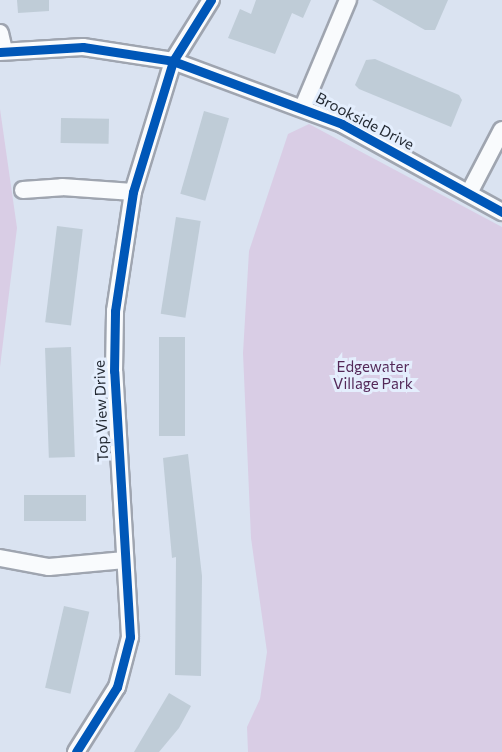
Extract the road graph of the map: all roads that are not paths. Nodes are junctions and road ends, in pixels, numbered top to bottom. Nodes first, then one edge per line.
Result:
1 (211, 0) edge
2 (348, 0) edge
3 (0, 33) edge
4 (2, 52) edge
5 (172, 61) junction
6 (303, 107) junction
7 (502, 130) edge
8 (23, 190) dead end
9 (133, 192) junction
10 (469, 193) junction
11 (502, 212) edge
12 (0, 558) edge
13 (125, 560) junction
14 (76, 752) edge

1 - 5 street, Top View Drive
2 - 6 street
3 - 4 street
4 - 5 street, Brookside Drive
5 - 6 street, Brookside Drive
5 - 9 street, Top View Drive
6 - 10 street, Brookside Drive
7 - 10 street
8 - 9 street
9 - 13 street, Top View Drive
10 - 11 street, Brookside Drive
12 - 13 street
13 - 14 street, Top View Drive

